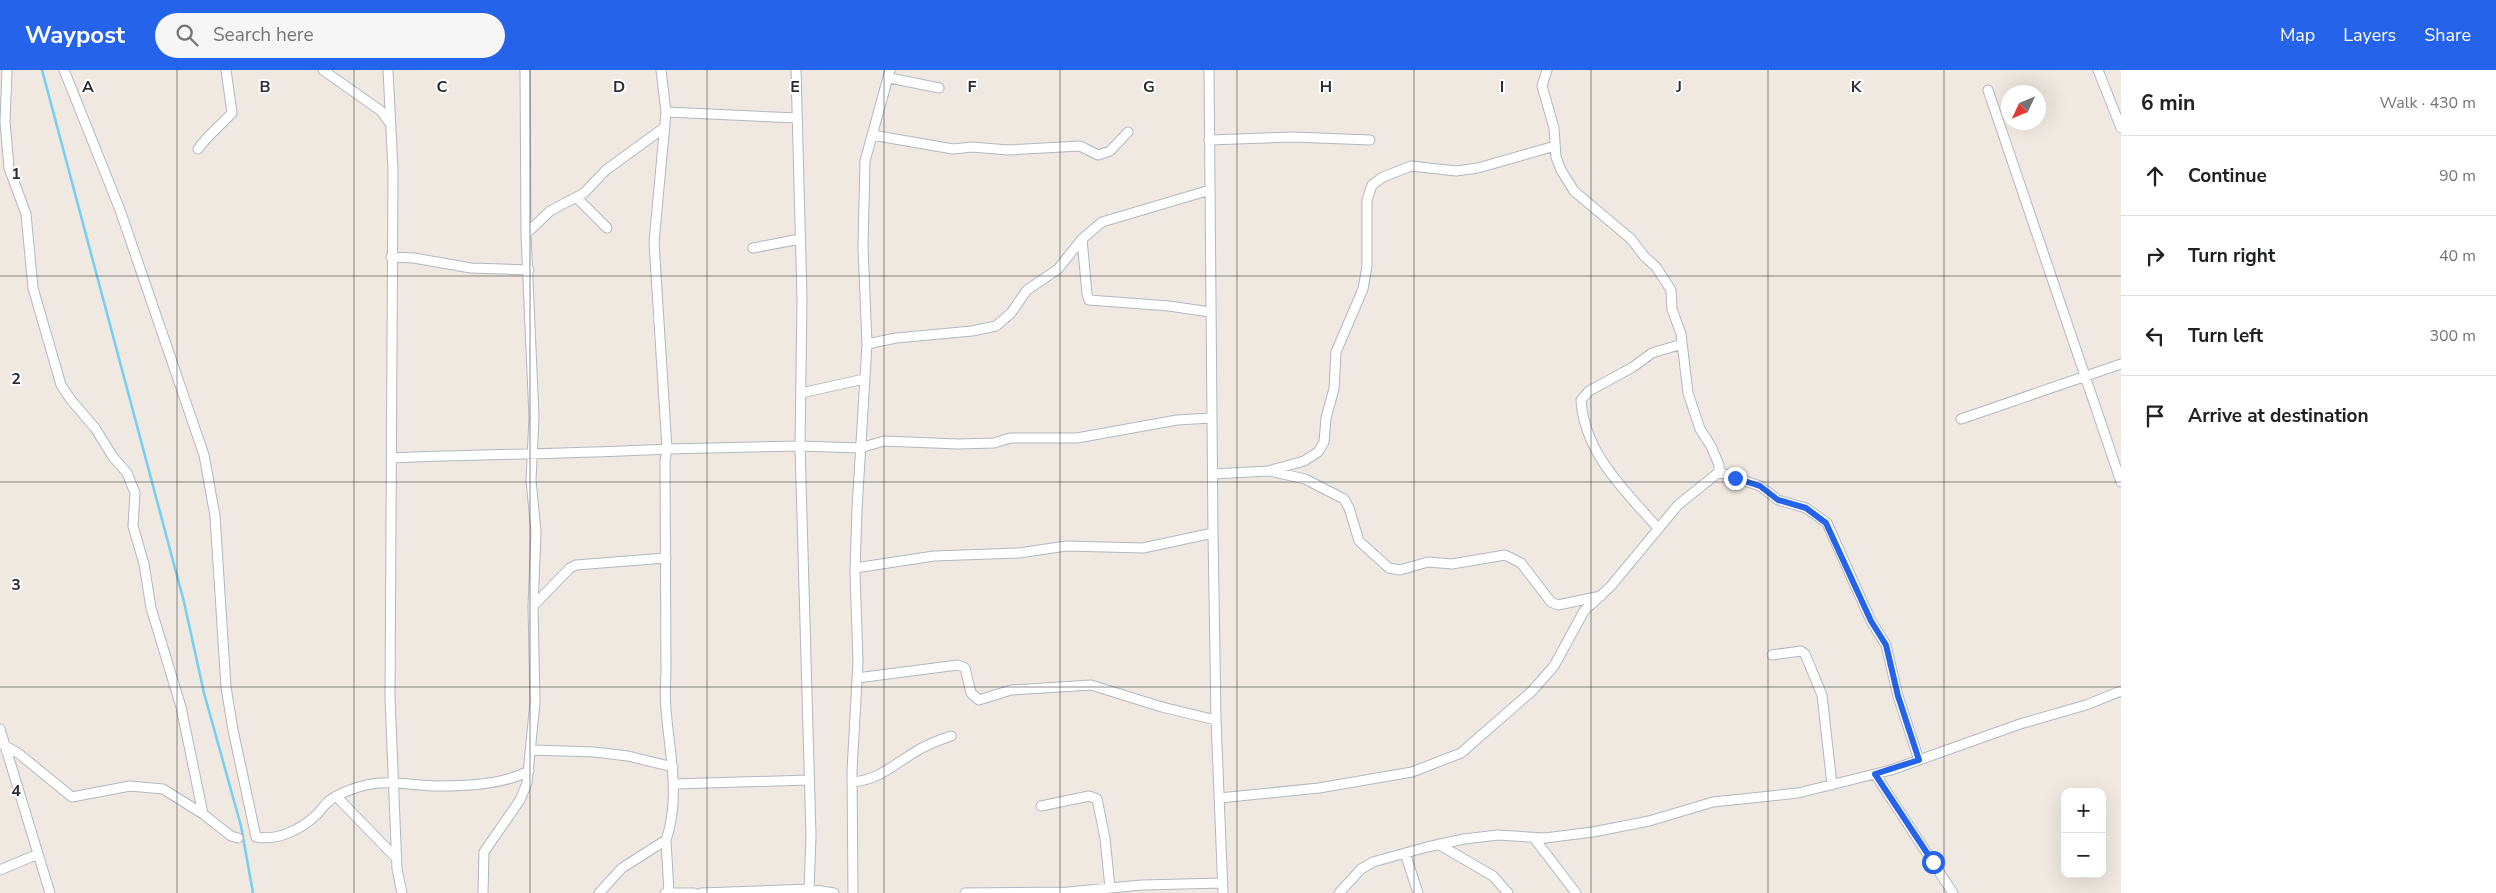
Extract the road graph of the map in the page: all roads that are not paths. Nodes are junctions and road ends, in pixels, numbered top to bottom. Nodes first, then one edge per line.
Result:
1 (7, 70) edge
2 (64, 70) edge
3 (226, 70) edge
4 (323, 70) edge
5 (388, 70) edge
6 (525, 70) edge
7 (661, 70) edge
8 (796, 70) edge
9 (1209, 70) edge
10 (1547, 70) edge
11 (2098, 70) edge
12 (890, 74) edge
13 (939, 88) dead end
14 (1988, 90) dead end
15 (666, 112) junction
16 (797, 118) junction
17 (391, 125) junction
18 (664, 127) junction
19 (2121, 128) edge
20 (1128, 132) dead end
21 (872, 135) junction
22 (1209, 140) junction
23 (1370, 140) dead end
24 (1555, 146) junction
25 (198, 149) dead end
26 (1210, 190) junction
27 (577, 198) junction
28 (607, 228) dead end
29 (526, 234) junction
30 (800, 239) junction
31 (1082, 239) junction
32 (753, 248) dead end
33 (391, 258) junction
34 (529, 270) junction
35 (1210, 312) junction
36 (867, 344) junction
37 (1682, 344) junction
38 (2121, 364) edge
39 (2086, 376) junction
40 (864, 378) junction
41 (800, 393) junction
42 (1211, 418) junction
43 (1961, 419) dead end
44 (800, 446) junction
45 (860, 448) junction
46 (667, 449) junction
47 (533, 453) junction
48 (392, 458) junction
49 (1268, 471) junction
50 (1719, 472) junction
51 (1213, 474) junction
52 (2121, 482) edge
53 (1657, 527) junction
54 (1213, 533) junction
55 (666, 558) junction
56 (855, 568) junction
57 (1601, 596) junction
58 (532, 606) junction
59 (1772, 655) dead end
60 (857, 678) junction
61 (2121, 691) edge
62 (1216, 720) junction
63 (0, 729) edge
64 (951, 736) dead end
65 (2, 744) edge
66 (532, 750) junction
67 (1919, 760) junction
68 (673, 767) junction
69 (529, 771) junction
70 (1875, 774) junction
71 (808, 780) junction
72 (852, 782) junction
73 (394, 783) junction
74 (675, 784) junction
75 (1832, 785) junction
76 (336, 796) junction
77 (1220, 798) junction
78 (1041, 806) dead end
79 (203, 814) junction
80 (238, 838) dead end
81 (1534, 838) junction
82 (666, 840) junction
83 (1437, 844) junction
84 (1405, 853) junction
85 (38, 854) junction
86 (397, 858) junction
87 (0, 870) edge
88 (1223, 883) junction
89 (1110, 888) junction
90 (809, 891) edge
91 (50, 893) edge
92 (402, 893) edge
93 (483, 893) edge
94 (599, 893) edge
95 (665, 893) edge
96 (669, 893) edge
97 (694, 893) edge
98 (701, 893) edge
99 (834, 893) edge
100 (853, 893) edge
101 (965, 893) edge
102 (1068, 893) edge
103 (1223, 893) edge
104 (1339, 893) edge
105 (1418, 893) edge
106 (1508, 893) edge
107 (1576, 893) edge
108 (1953, 893) edge

1 - 79 street
2 - 76 street
3 - 25 street
4 - 17 street
5 - 17 street
6 - 29 street
7 - 15 street
8 - 16 street
9 - 22 street
10 - 24 street
11 - 19 street
12 - 13 street
12 - 21 street
14 - 39 street
15 - 16 street
15 - 18 street
16 - 30 street
17 - 33 street
18 - 27 street
18 - 46 street
20 - 21 street
21 - 36 street
22 - 23 street
22 - 26 street
24 - 37 street
24 - 49 street
26 - 31 street
26 - 35 street
27 - 28 street
27 - 29 street
29 - 34 street
30 - 32 street
30 - 41 street
31 - 35 street
31 - 36 street
33 - 34 street
33 - 48 street
34 - 47 street
35 - 42 street
36 - 40 street
37 - 50 street
37 - 53 street
38 - 39 street
39 - 43 street
39 - 52 street
40 - 41 street
40 - 45 street
41 - 44 street
42 - 45 street
42 - 51 street
44 - 45 street
44 - 46 street
44 - 71 street
45 - 56 street
46 - 47 street
46 - 55 street
47 - 48 street
47 - 58 street
48 - 73 street
49 - 51 street
49 - 57 street
50 - 53 street
50 - 67 street
51 - 54 street
53 - 57 street
54 - 56 street
54 - 62 street
55 - 58 street
55 - 68 street
56 - 60 street
57 - 77 street
58 - 66 street
59 - 75 street
60 - 62 street
60 - 72 street
61 - 67 street
62 - 77 street
63 - 65 street
64 - 72 street
65 - 79 street
65 - 85 street
66 - 68 street
66 - 69 street
67 - 70 street
68 - 74 street
69 - 73 street
69 - 93 street
70 - 75 street
70 - 108 street
71 - 74 street
71 - 90 street
72 - 100 street
73 - 76 street
73 - 86 street
74 - 82 street
75 - 81 street
76 - 86 street
77 - 88 street
78 - 89 street
79 - 80 street
81 - 83 street
81 - 107 street
82 - 94 street
82 - 96 street
83 - 84 street
83 - 106 street
84 - 104 street
84 - 105 street
85 - 87 street
85 - 91 street
86 - 92 street
88 - 89 street
88 - 103 street
89 - 102 street
90 - 98 street
90 - 99 street
95 - 96 street
96 - 97 street
101 - 102 street

